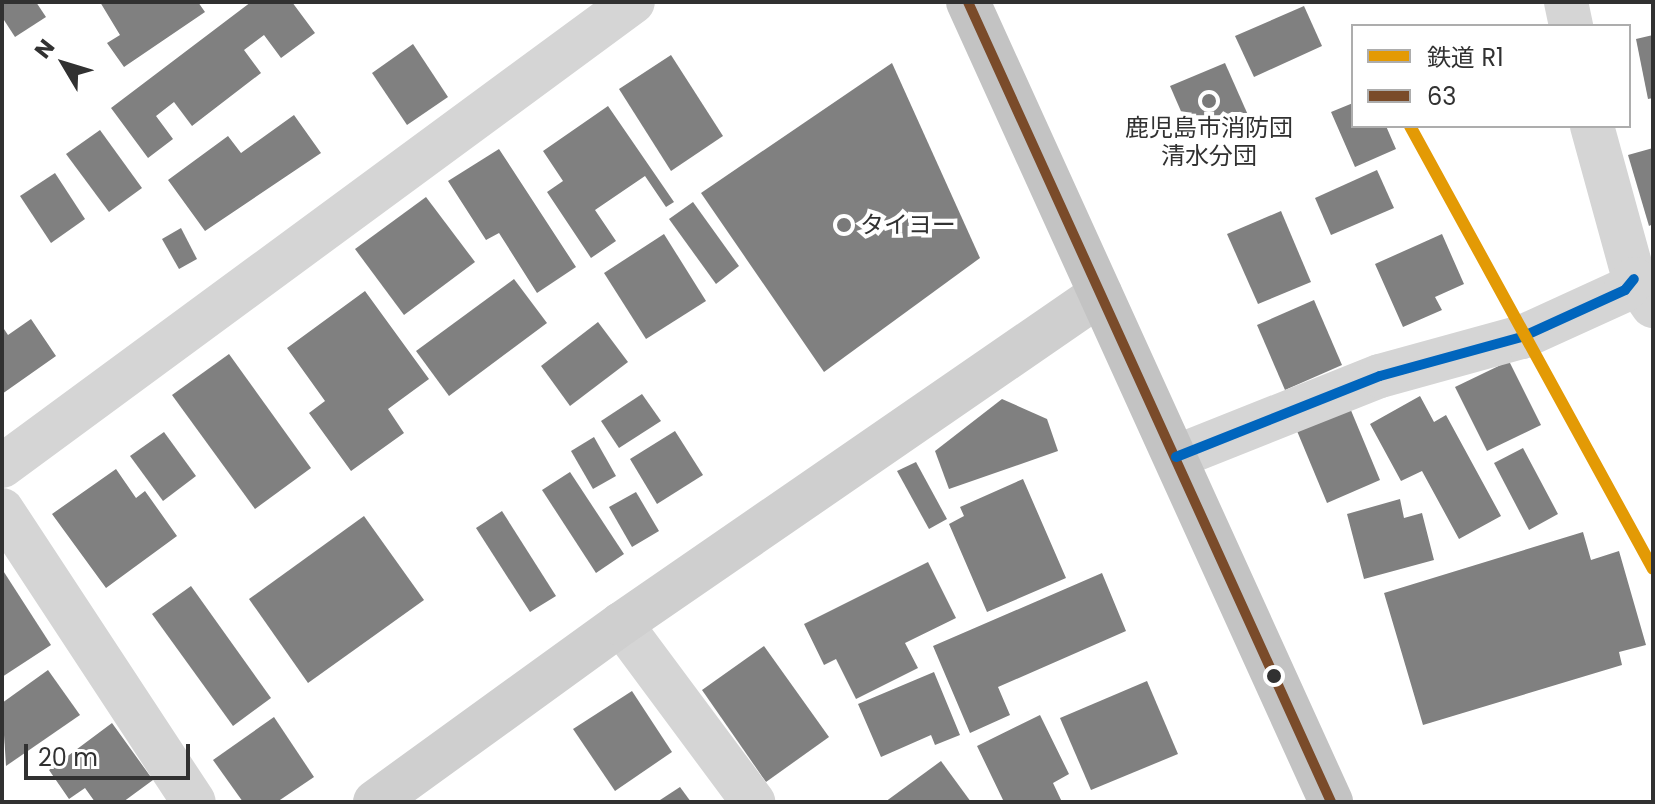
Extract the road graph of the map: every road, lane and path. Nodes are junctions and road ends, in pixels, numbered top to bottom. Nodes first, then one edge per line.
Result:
1 (633, 2) edge
2 (968, 2) edge
3 (1566, 2) edge
4 (1571, 24) edge
5 (1593, 128) edge
6 (1644, 293) edge
7 (1100, 294) junction
8 (1176, 457) junction
9 (2, 466) edge
10 (2, 510) edge
11 (621, 624) junction
12 (194, 802) edge
13 (375, 802) edge
14 (753, 802) edge
15 (1331, 802) edge

1 - 9 street
2 - 7 highway
3 - 4 street
5 - 6 street
6 - 8 street
7 - 8 highway
7 - 11 street
8 - 15 highway
10 - 12 street
11 - 13 street
11 - 14 street

